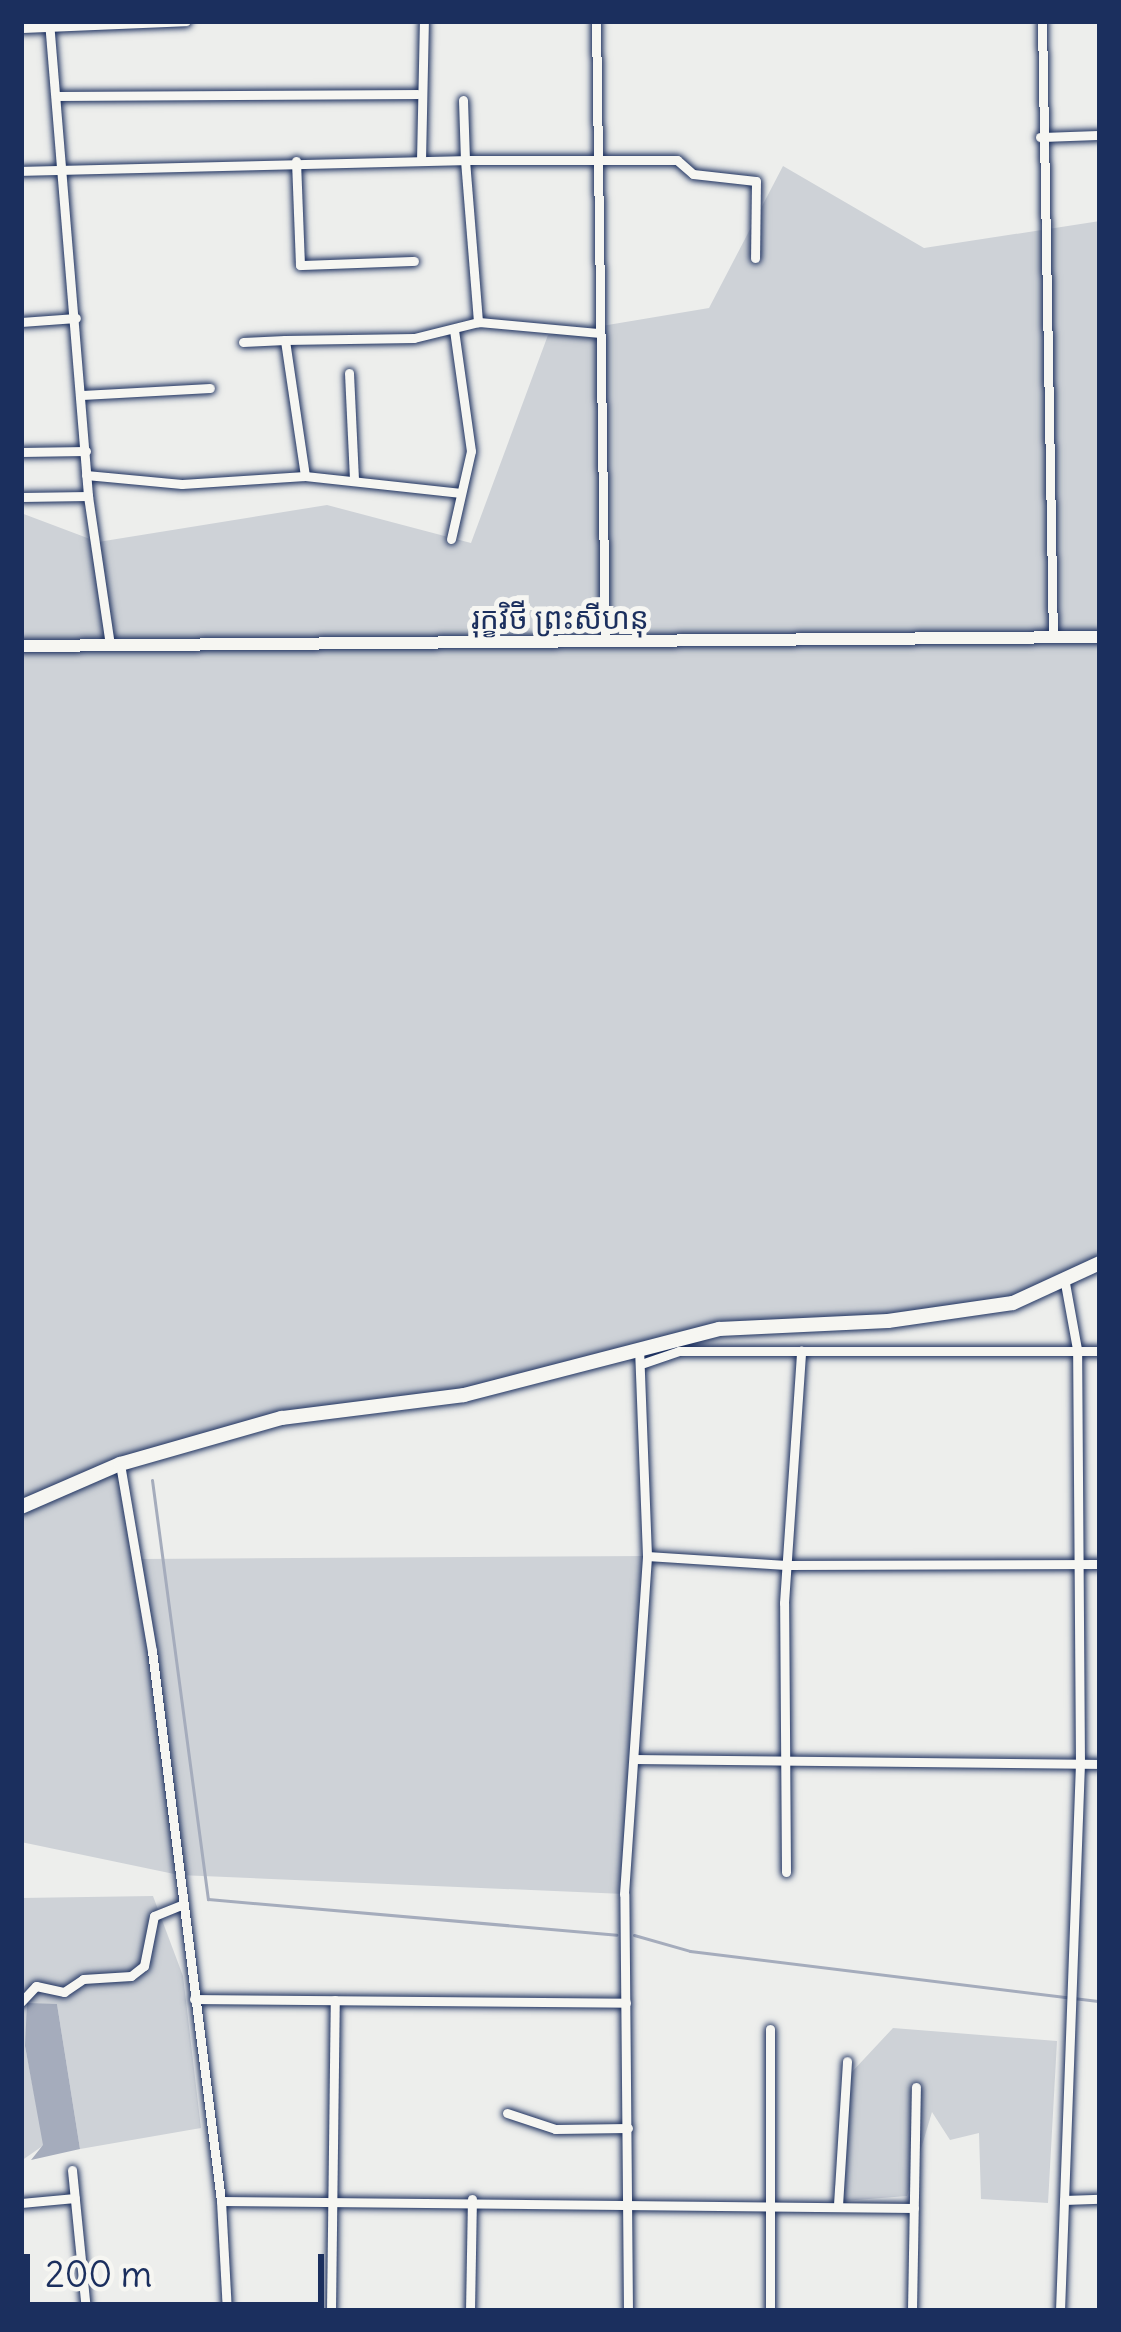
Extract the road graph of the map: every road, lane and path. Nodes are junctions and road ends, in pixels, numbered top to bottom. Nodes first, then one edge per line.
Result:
1 (186, 21) edge
2 (411, 21) edge
3 (424, 21) edge
4 (596, 21) edge
5 (1042, 21) edge
6 (49, 25) edge
7 (21, 28) edge
8 (417, 94) junction
9 (59, 96) junction
10 (463, 100) dead end
11 (1100, 135) edge
12 (1040, 137) junction
13 (421, 160) junction
14 (465, 160) junction
15 (296, 161) junction
16 (596, 162) junction
17 (21, 171) edge
18 (64, 173) junction
19 (755, 258) dead end
20 (414, 261) dead end
21 (76, 318) junction
22 (21, 322) edge
23 (478, 322) junction
24 (454, 330) junction
25 (599, 333) junction
26 (285, 340) junction
27 (243, 342) dead end
28 (349, 373) dead end
29 (210, 388) dead end
30 (82, 395) junction
31 (86, 451) junction
32 (21, 452) edge
33 (86, 475) junction
34 (304, 476) junction
35 (353, 480) junction
36 (460, 494) junction
37 (21, 496) edge
38 (88, 496) junction
39 (451, 539) dead end
40 (1100, 637) edge
41 (1053, 638) junction
42 (605, 641) junction
43 (110, 645) junction
44 (21, 646) edge
45 (1100, 1263) edge
46 (1065, 1283) junction
47 (820, 1324) junction
48 (1077, 1349) junction
49 (801, 1351) junction
50 (818, 1351) junction
51 (1100, 1351) edge
52 (642, 1355) junction
53 (120, 1464) junction
54 (21, 1507) edge
55 (647, 1556) junction
56 (1078, 1564) junction
57 (1100, 1564) edge
58 (786, 1565) junction
59 (638, 1759) junction
60 (787, 1762) junction
61 (1080, 1764) junction
62 (1100, 1765) edge
63 (786, 1872) dead end
64 (183, 1904) junction
65 (194, 1999) junction
66 (335, 2000) junction
67 (21, 2002) edge
68 (626, 2003) junction
69 (770, 2030) dead end
70 (847, 2061) dead end
71 (916, 2087) dead end
72 (507, 2113) dead end
73 (628, 2128) junction
74 (72, 2170) dead end
75 (75, 2198) junction
76 (332, 2199) junction
77 (472, 2199) junction
78 (1100, 2199) edge
79 (1064, 2200) junction
80 (221, 2201) junction
81 (628, 2201) junction
82 (21, 2203) edge
83 (838, 2205) junction
84 (770, 2206) junction
85 (914, 2208) junction
86 (86, 2311) edge
87 (227, 2311) edge
88 (332, 2311) edge
89 (470, 2311) edge
90 (628, 2311) edge
91 (770, 2311) edge
92 (913, 2311) edge
93 (1060, 2311) edge

1 - 6 street
2 - 3 street
3 - 8 street
4 - 16 street
5 - 12 street
6 - 7 street
6 - 9 street
8 - 9 street
8 - 13 street
9 - 18 street
10 - 14 street
11 - 12 street
12 - 41 street
13 - 14 street
13 - 15 street
14 - 16 street
14 - 23 street
15 - 18 street
15 - 20 street
16 - 19 street
16 - 25 street
17 - 18 street
18 - 21 street
21 - 22 street
21 - 30 street
23 - 24 street
23 - 25 street
24 - 26 street
24 - 36 street
25 - 42 street
26 - 27 street
26 - 34 street
28 - 35 street
29 - 30 street
30 - 31 street
31 - 32 street
31 - 33 street
33 - 34 street
33 - 38 street
34 - 35 street
35 - 36 street
36 - 39 street
37 - 38 street
38 - 43 street
40 - 41 street, រុក្ខវិថី ព្រះសីហនុ
41 - 42 street, រុក្ខវិថី ព្រះសីហនុ
42 - 43 street, រុក្ខវិថី ព្រះសីហនុ
43 - 44 street, រុក្ខវិថី ព្រះសីហនុ
45 - 46 main road
46 - 47 main road
46 - 48 street
47 - 50 street
47 - 52 main road
48 - 50 street
48 - 51 street
48 - 56 street
49 - 50 street
49 - 52 street
49 - 58 street
52 - 53 main road
52 - 55 street
53 - 54 main road
53 - 64 street
55 - 58 street
55 - 59 street
56 - 57 street
56 - 58 street
56 - 61 street
58 - 60 street
59 - 60 street
59 - 68 street
60 - 61 street
60 - 63 street
61 - 62 street
61 - 79 street
64 - 65 street
64 - 67 street
65 - 66 street
65 - 80 street
66 - 68 street
66 - 76 street
68 - 73 street
69 - 84 street
70 - 83 street
71 - 85 street
72 - 73 street
73 - 81 street
74 - 75 street
75 - 82 street
75 - 86 street
76 - 77 street
76 - 80 street
76 - 88 street
77 - 81 street
77 - 89 street
78 - 79 street
79 - 93 street
80 - 87 street
81 - 84 street
81 - 90 street
83 - 84 street
83 - 85 street
84 - 91 street
85 - 92 street

